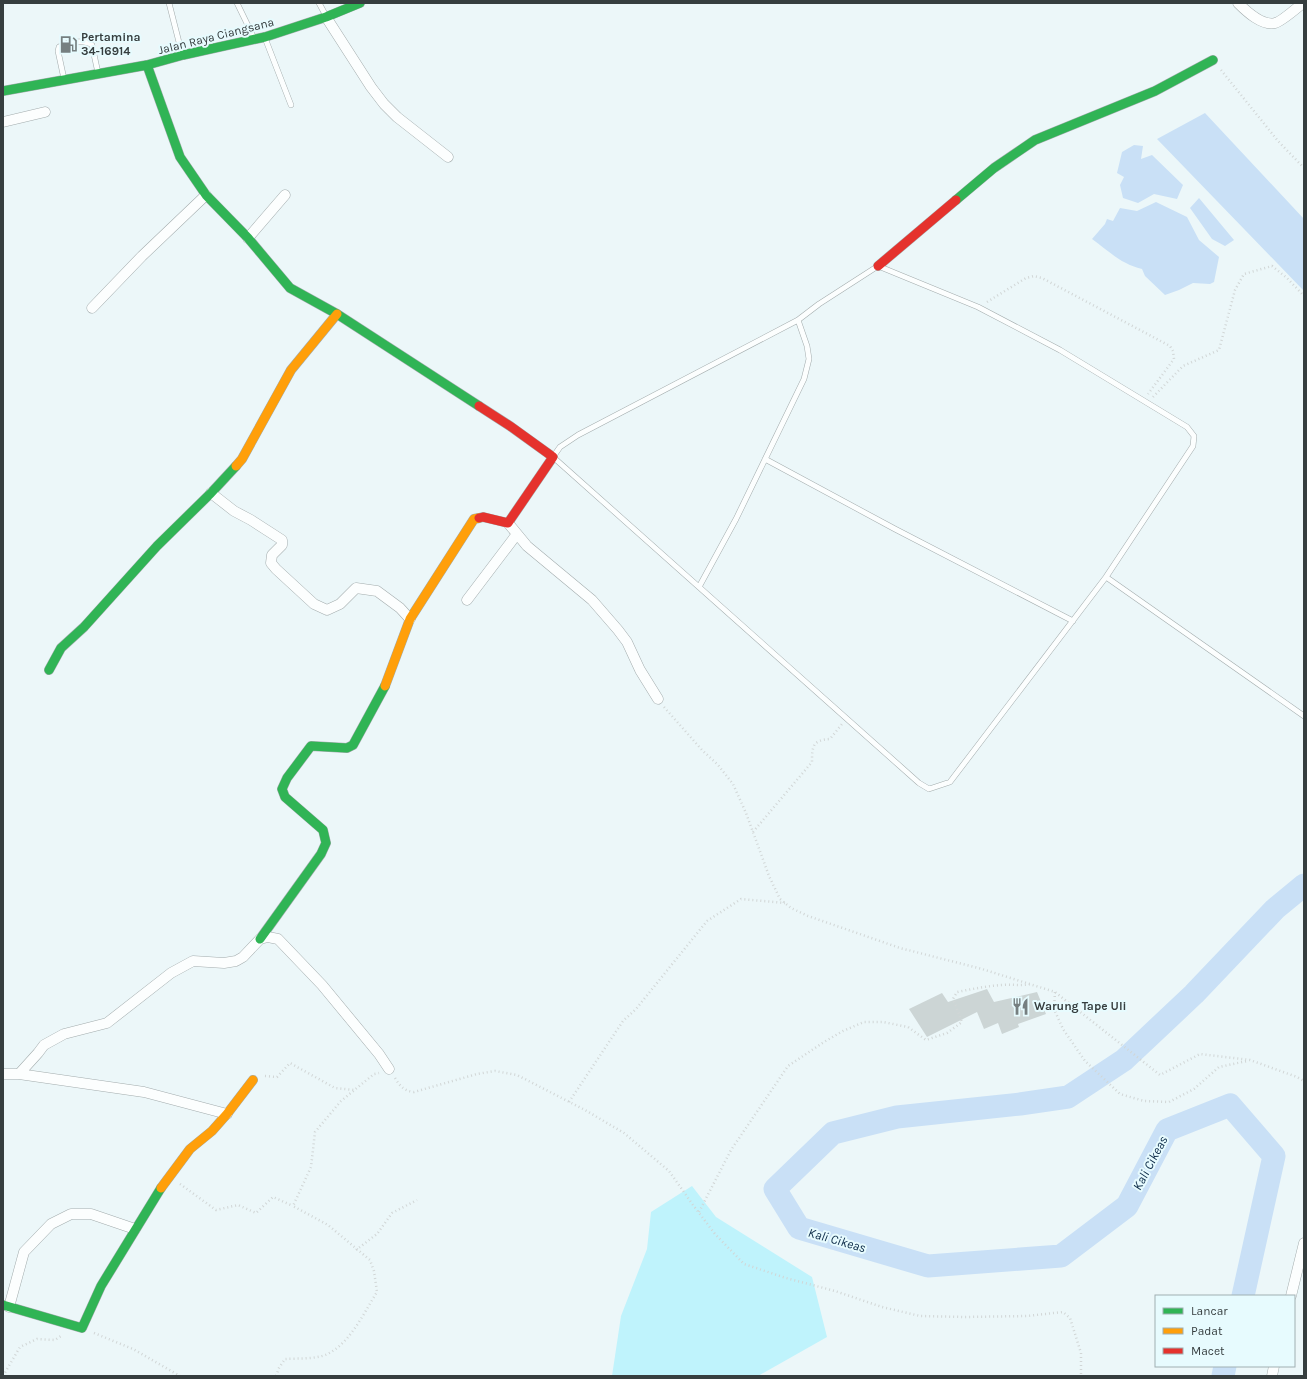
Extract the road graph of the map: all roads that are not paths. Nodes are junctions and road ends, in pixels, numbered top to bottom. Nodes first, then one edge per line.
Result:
1 (169, 3) edge
2 (237, 3) edge
3 (319, 3) edge
4 (360, 3) edge
5 (1238, 3) edge
6 (1304, 3) edge
7 (326, 16) junction
8 (265, 37) junction
9 (255, 39) junction
10 (183, 55) junction
11 (1213, 60) road end
12 (147, 65) junction
13 (98, 74) junction
14 (64, 80) junction
15 (3, 91) edge
16 (291, 105) dead end
17 (45, 112) dead end
18 (3, 122) edge
19 (448, 157) dead end
20 (206, 195) junction
21 (285, 195) dead end
22 (248, 238) junction
23 (878, 266) junction
24 (92, 308) dead end
25 (337, 314) junction
26 (798, 320) junction
27 (553, 457) junction
28 (765, 459) junction
29 (211, 494) junction
30 (508, 523) junction
31 (517, 534) junction
32 (1106, 578) junction
33 (699, 587) junction
34 (468, 600) dead end
35 (410, 619) junction
36 (1073, 621) junction
37 (49, 670) dead end
38 (658, 699) road end
39 (1304, 716) edge
40 (260, 939) junction
41 (389, 1069) road end
42 (3, 1074) edge
43 (19, 1074) junction
44 (253, 1080) road end
45 (227, 1114) junction
46 (134, 1229) junction
47 (1304, 1243) edge
48 (1291, 1295) edge
49 (6, 1306) edge

1 - 10 lane
2 - 9 lane
3 - 7 lane
4 - 7 street, Jalan Raya Ciangsana
5 - 6 street
7 - 8 street, Jalan Raya Ciangsana
7 - 19 street
8 - 9 street, Jalan Raya Ciangsana
8 - 16 lane
9 - 10 street, Jalan Raya Ciangsana
10 - 12 street, Jalan Raya Ciangsana
11 - 23 street
12 - 13 street, Jalan Raya Ciangsana
12 - 20 street
13 - 14 street, Jalan Raya Ciangsana
13 - 14 lane
14 - 15 street, Jalan Raya Ciangsana
17 - 18 street
20 - 22 street
20 - 24 street
21 - 22 street
22 - 25 street
23 - 26 lane
23 - 32 lane
25 - 27 street
25 - 29 street
26 - 27 lane
26 - 28 lane
27 - 30 street
27 - 33 lane
28 - 33 lane
28 - 36 lane
29 - 35 street
29 - 37 street
30 - 31 street
30 - 35 street
31 - 34 street
31 - 38 street
32 - 36 lane
32 - 39 lane
33 - 36 lane
35 - 40 street
40 - 41 street
40 - 43 street
42 - 43 street
43 - 45 street
44 - 45 street
45 - 46 street
46 - 49 street
46 - 49 street
47 - 48 street

